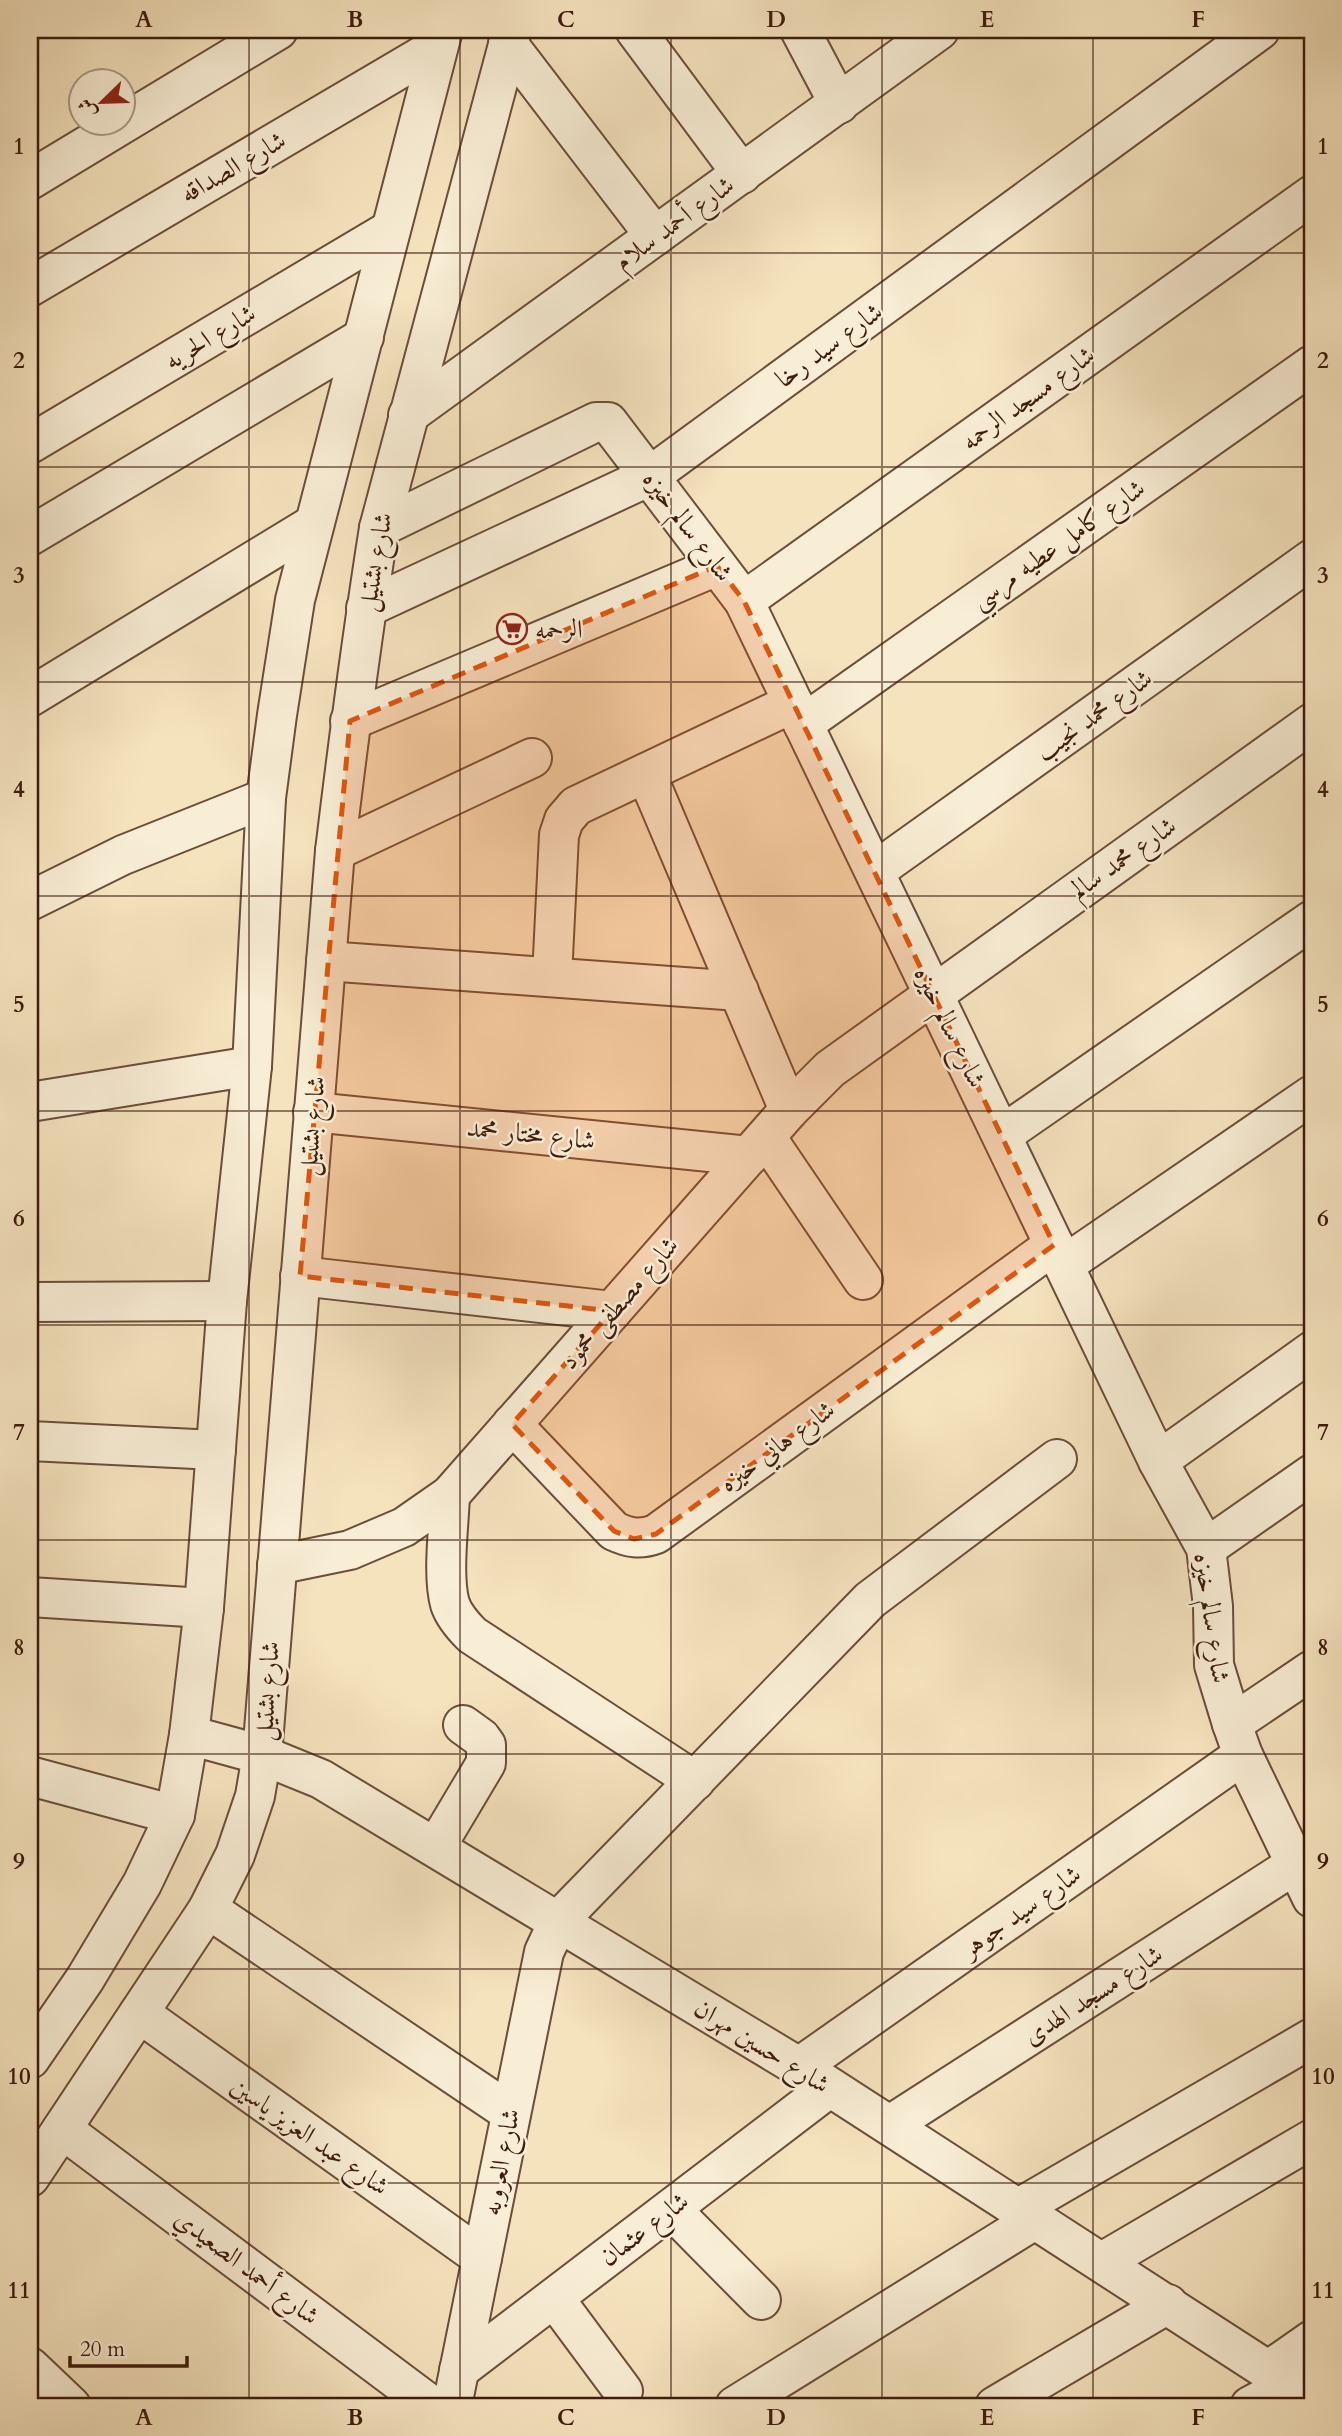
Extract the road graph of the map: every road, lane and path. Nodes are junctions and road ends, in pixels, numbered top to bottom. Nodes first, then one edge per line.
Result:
1 (278, 30) edge
2 (635, 30) edge
3 (800, 30) edge
4 (939, 30) edge
5 (1260, 30) edge
6 (439, 36) edge
7 (510, 37) edge
8 (839, 104) junction
9 (742, 174) junction
10 (30, 180) edge
11 (1312, 195) edge
12 (390, 230) junction
13 (655, 236) junction
14 (30, 287) edge
15 (363, 337) junction
16 (1312, 365) edge
17 (408, 415) junction
18 (30, 444) edge
19 (650, 476) junction
20 (314, 524) junction
21 (379, 528) junction
22 (30, 536) edge
23 (1312, 559) edge
24 (717, 566) junction
25 (744, 601) junction
26 (366, 608) junction
27 (30, 697) edge
28 (798, 713) junction
29 (350, 721) junction
30 (1312, 723) edge
31 (532, 758) dead end
32 (646, 773) junction
33 (266, 799) junction
34 (335, 851) junction
35 (875, 871) junction
36 (30, 901) edge
37 (1312, 920) edge
38 (326, 961) junction
39 (552, 977) junction
40 (739, 991) junction
41 (934, 992) junction
42 (252, 1066) junction
43 (1312, 1095) edge
44 (30, 1102) edge
45 (313, 1112) junction
46 (768, 1134) junction
47 (1002, 1135) junction
48 (1059, 1255) junction
49 (300, 1276) junction
50 (863, 1280) dead end
51 (227, 1301) junction
52 (30, 1303) edge
53 (612, 1311) junction
54 (1312, 1351) edge
55 (512, 1424) junction
56 (30, 1441) edge
57 (216, 1450) junction
58 (1057, 1459) dead end
59 (1158, 1461) junction
60 (1312, 1474) edge
61 (450, 1495) junction
62 (1206, 1548) junction
63 (277, 1566) junction
64 (30, 1597) edge
65 (204, 1608) junction
66 (1312, 1670) edge
67 (463, 1725) dead end
68 (189, 1735) junction
69 (1238, 1740) junction
70 (262, 1755) junction
71 (30, 1776) edge
72 (695, 1781) junction
73 (175, 1815) junction
74 (436, 1847) junction
75 (1306, 1880) edge
76 (208, 1909) junction
77 (559, 1920) junction
78 (139, 2013) junction
79 (1312, 2038) edge
80 (30, 2059) edge
81 (799, 2067) junction
82 (829, 2088) junction
83 (511, 2113) junction
84 (890, 2126) junction
85 (62, 2129) junction
86 (1312, 2139) edge
87 (30, 2177) edge
88 (671, 2209) junction
89 (1027, 2214) junction
90 (482, 2258) junction
91 (1102, 2262) junction
92 (554, 2298) junction
93 (761, 2300) dead end
94 (1168, 2304) junction
95 (1312, 2340) edge
96 (30, 2367) edge
97 (1291, 2384) edge
98 (456, 2388) edge
99 (623, 2391) dead end
100 (71, 2406) edge
101 (432, 2406) edge
102 (735, 2406) edge
103 (995, 2406) edge
104 (1250, 2406) edge

1 - 10 street
2 - 9 street
3 - 8 street
4 - 8 street, شارع أحمد سلام
5 - 19 street, شارع سيد رخا
6 - 12 street
6 - 14 street, شارع الصداقه
7 - 13 street
7 - 17 street, شارع بشتيل
8 - 9 street, شارع أحمد سلام
9 - 13 street, شارع أحمد سلام
11 - 25 street, شارع مسجد الرحمه
12 - 15 street
12 - 18 street, شارع الحريه
13 - 17 street, شارع أحمد سلام
15 - 20 street
15 - 22 street
16 - 28 street, شارع كامل عطيه مرسي
17 - 21 street, شارع بشتيل
19 - 21 street, شارع سالم خيزه
19 - 24 street, شارع سالم خيزه
19 - 26 street, شارع سيد رخا
20 - 27 street
20 - 33 street
21 - 26 street, شارع بشتيل
23 - 35 street, شارع محمد نجيب
24 - 25 street, شارع سالم خيزه
24 - 29 street
25 - 28 street, شارع سالم خيزه
26 - 29 street, شارع بشتيل
28 - 32 street, شارع كامل عطيه مرسي
28 - 35 street, شارع سالم خيزه
29 - 34 street, شارع بشتيل
30 - 41 street, شارع محمد سالم
31 - 34 street
32 - 39 street, شارع كامل عطيه مرسي
32 - 40 street
33 - 36 street
33 - 42 street
34 - 38 street, شارع بشتيل
35 - 41 street, شارع سالم خيزه
37 - 47 street
38 - 39 street
38 - 45 street, شارع بشتيل
39 - 40 street
40 - 46 street
41 - 46 street, شارع مصطفى محمود
41 - 47 street, شارع سالم خيزه
42 - 44 street
42 - 51 street
43 - 48 street, شارع هاني خيزه
45 - 46 street, شارع مختار محمد
45 - 49 street, شارع بشتيل
46 - 50 street
46 - 53 street, شارع مصطفى محمود
47 - 48 street, شارع سالم خيزه
48 - 55 street, شارع هاني خيزه
48 - 59 street, شارع سالم خيزه
49 - 53 street
49 - 63 street, شارع بشتيل
51 - 52 street
51 - 57 street
53 - 55 street, شارع مصطفى محمود
54 - 59 street
55 - 61 street, شارع مصطفى محمود
56 - 57 street
57 - 65 street
58 - 72 street, شارع العروبه
59 - 62 street, شارع سالم خيزه
60 - 62 street
61 - 63 street, شارع مصطفى محمود
61 - 72 street
62 - 69 street, شارع سالم خيزه
63 - 70 street, شارع بشتيل
64 - 65 street
65 - 68 street
66 - 69 street, شارع سيد جوهر
67 - 74 street
68 - 70 street, شارع حسين مهران
68 - 73 street
69 - 75 street, شارع سالم خيزه
69 - 81 street, شارع سيد جوهر
70 - 74 street, شارع حسين مهران
70 - 76 street, شارع بشتيل
71 - 73 street
72 - 77 street, شارع العروبه
73 - 80 street
74 - 77 street, شارع حسين مهران
75 - 84 street, شارع مسجد الهدى
76 - 78 street, شارع بشتيل
76 - 83 street
77 - 81 street, شارع حسين مهران
77 - 83 street, شارع العروبه
78 - 85 street, شارع بشتيل
78 - 90 street, شارع عبد العزيز ياسين
79 - 89 street
81 - 82 street, شارع حسين مهران
82 - 84 street, شارع حسين مهران
82 - 88 street, شارع عثمان
83 - 90 street, شارع العروبه
84 - 89 street, شارع حسين مهران
85 - 87 street, شارع بشتيل
85 - 101 street, شارع أحمد الصعيدي
86 - 91 street
88 - 92 street, شارع عثمان
88 - 93 street
89 - 91 street, شارع حسين مهران
89 - 102 street
90 - 98 street, شارع العروبه
91 - 94 street, شارع حسين مهران
92 - 98 street, شارع عثمان
92 - 99 street
94 - 97 street, شارع حسين مهران
94 - 103 street
95 - 97 street
96 - 100 street
97 - 104 street

